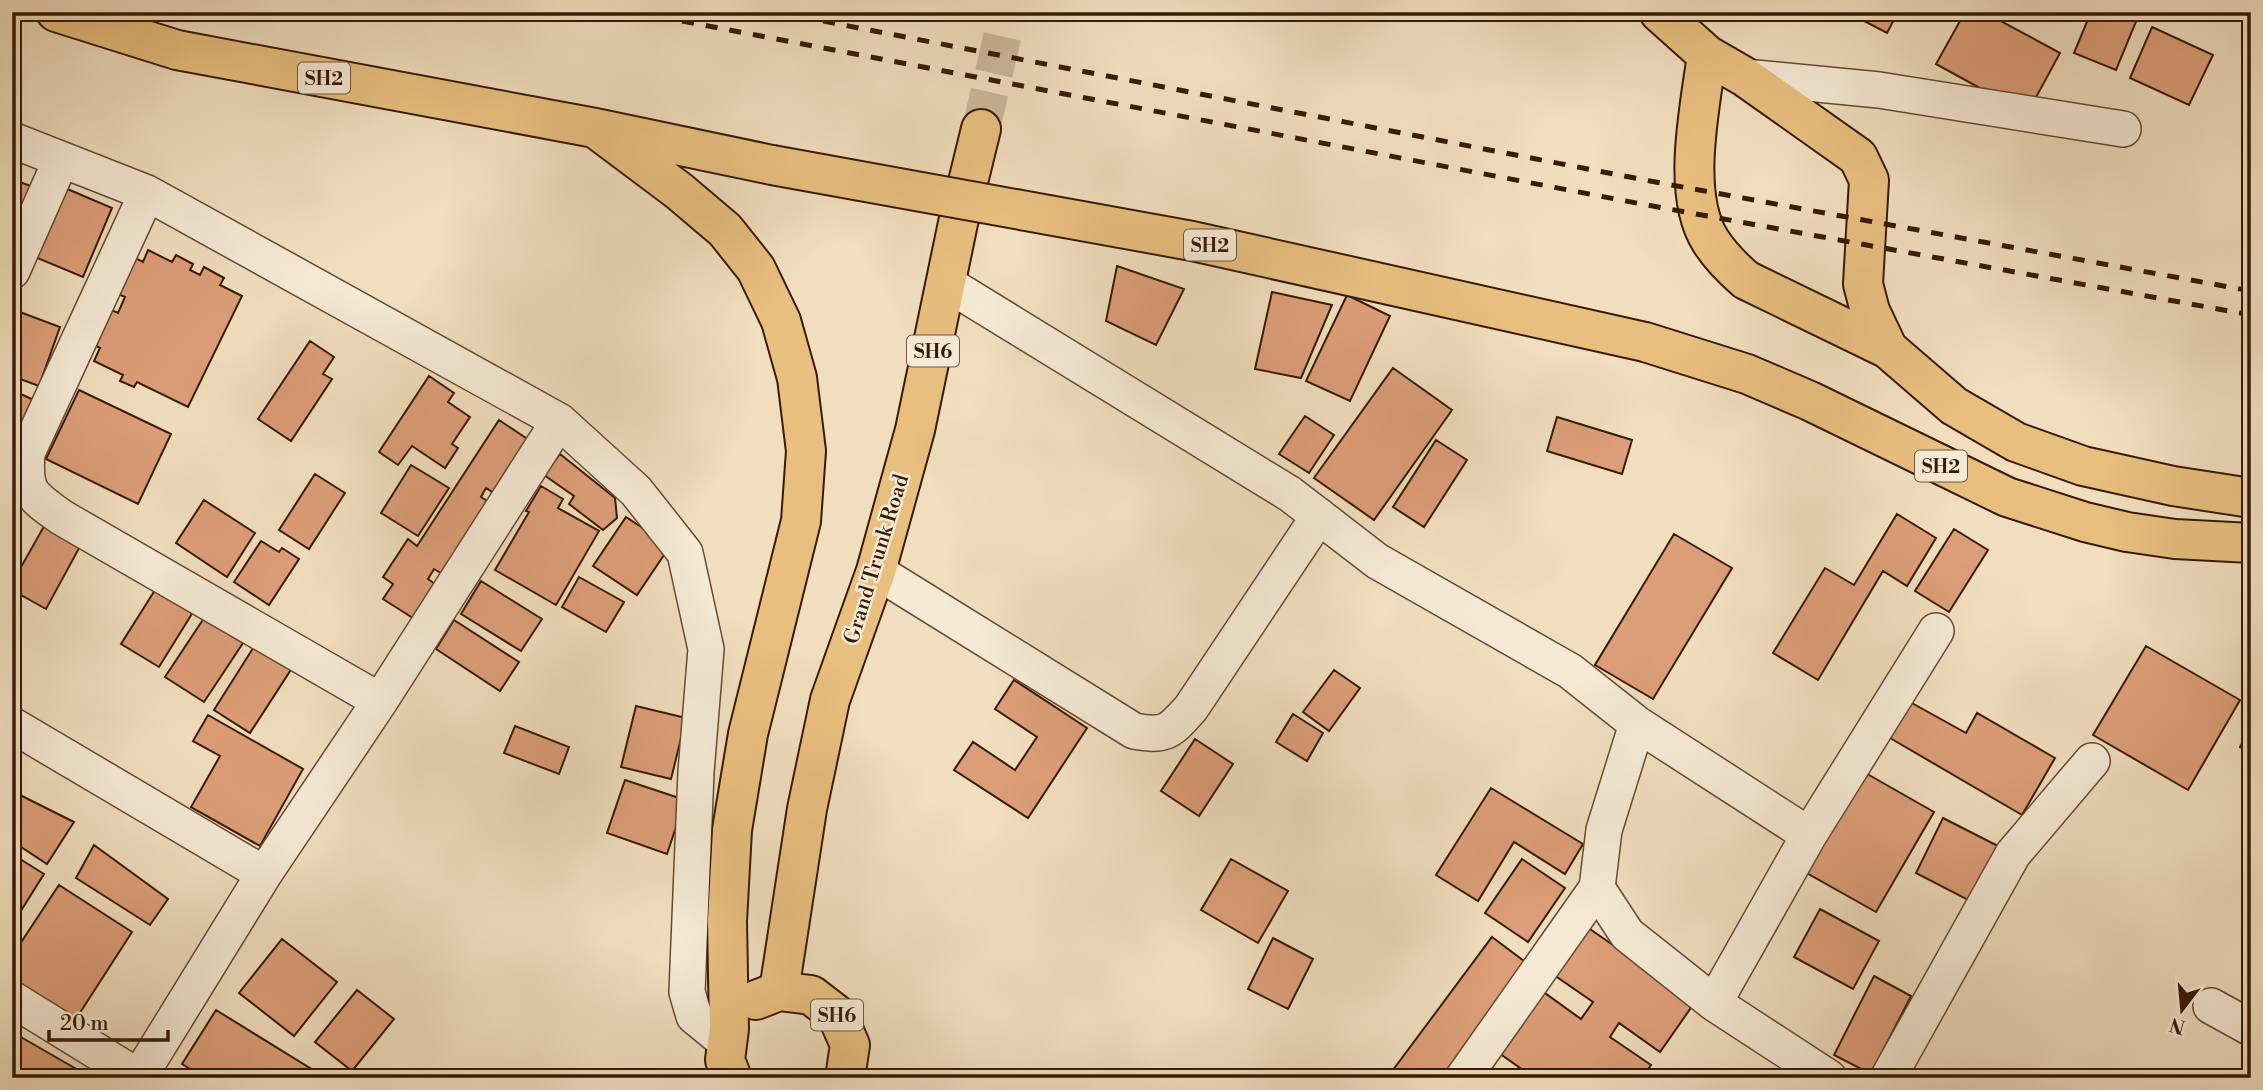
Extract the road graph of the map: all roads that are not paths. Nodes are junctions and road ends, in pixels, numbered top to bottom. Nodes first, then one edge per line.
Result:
1 (56, 12) edge
2 (1659, 12) edge
3 (1707, 55) junction
4 (1745, 77) junction
5 (595, 128) junction
6 (981, 128) tunnel mouth
7 (2123, 129) dead end
8 (12, 140) edge
9 (61, 160) junction
10 (147, 193) junction
11 (12, 271) edge
12 (946, 283) junction
13 (1888, 349) junction
14 (559, 421) junction
15 (2251, 498) edge
16 (1319, 516) junction
17 (2251, 543) edge
18 (876, 571) junction
19 (1936, 631) dead end
20 (380, 701) junction
21 (1637, 724) junction
22 (12, 725) edge
23 (2092, 761) dead end
24 (1810, 835) junction
25 (264, 874) junction
26 (1597, 888) junction
27 (779, 991) junction
28 (12, 999) edge
29 (1714, 1003) junction
30 (2211, 1006) dead end
31 (2251, 1028) edge
32 (725, 1058) edge
33 (139, 1078) edge
34 (845, 1078) edge
35 (1463, 1078) edge
36 (1829, 1078) edge
37 (1888, 1078) edge

1 - 5 main road, SH2
2 - 3 main road
3 - 4 main road
3 - 13 main road
4 - 7 street
4 - 13 main road
5 - 17 main road, SH2, bridge
5 - 32 main road
6 - 12 main road, Grand Trunk Road / SH6
8 - 9 street
9 - 10 street
9 - 11 street
10 - 14 street
10 - 20 street
12 - 16 street
12 - 18 main road, Grand Trunk Road / SH6
13 - 15 main road
14 - 20 street
14 - 32 street
16 - 18 street
16 - 21 street
18 - 27 main road, Grand Trunk Road / SH6
19 - 24 street
20 - 25 street
21 - 24 street
21 - 26 street
22 - 25 street
23 - 37 street
24 - 29 street
25 - 33 street
26 - 29 street
26 - 35 street
27 - 32 main road
27 - 34 main road, SH6
28 - 33 street
29 - 36 street
30 - 31 street

